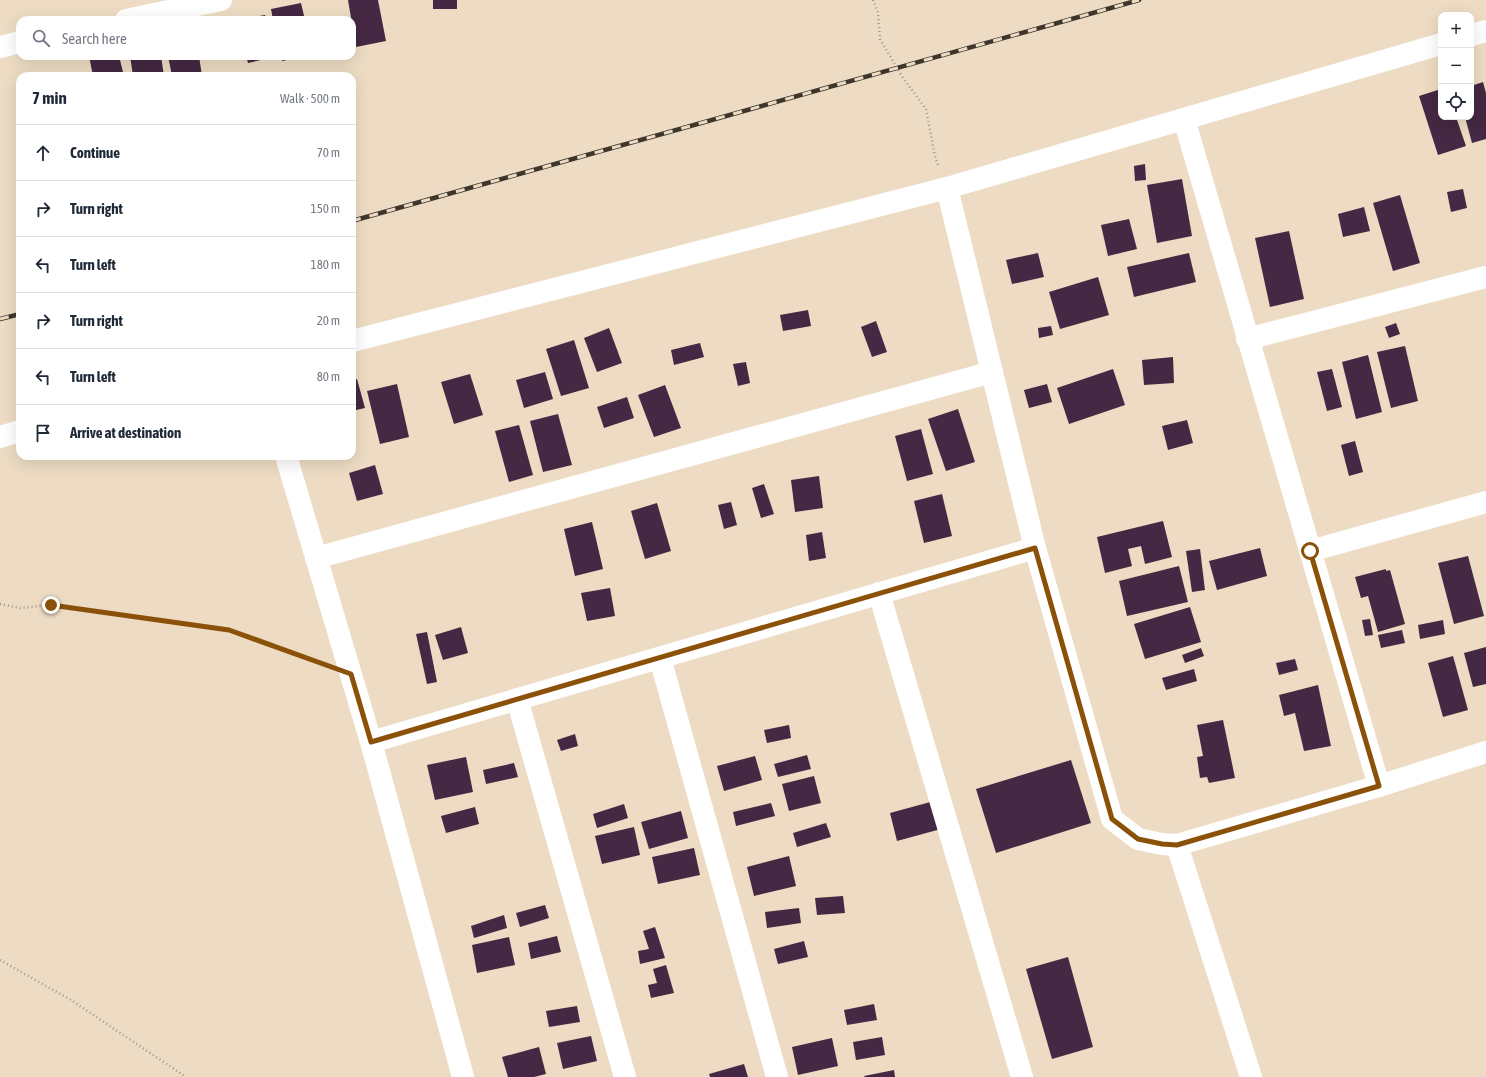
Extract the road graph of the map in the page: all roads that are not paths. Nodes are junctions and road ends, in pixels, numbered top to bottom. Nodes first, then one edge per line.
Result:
1 (221, 0) edge
2 (145, 16) edge
3 (1486, 31) edge
4 (1474, 35) edge
5 (16, 43) edge
6 (1438, 45) edge
7 (0, 47) edge
8 (1184, 119) junction
9 (947, 188) junction
10 (1486, 277) edge
11 (1247, 339) junction
12 (356, 340) edge
13 (992, 372) junction
14 (16, 432) edge
15 (0, 437) edge
16 (287, 460) edge
17 (1486, 502) edge
18 (1035, 548) junction
19 (1310, 551) junction
20 (316, 558) junction
21 (879, 593) junction
22 (660, 658) junction
23 (517, 699) junction
24 (371, 742) junction
25 (1486, 752) edge
26 (1379, 786) junction
27 (1177, 845) junction
28 (463, 1077) edge
29 (625, 1077) edge
30 (777, 1077) edge
31 (1022, 1077) edge
32 (1251, 1077) edge

1 - 2 street
3 - 4 street
5 - 7 street
6 - 8 street
8 - 9 street
8 - 11 street
9 - 12 street
9 - 13 street
10 - 11 street
11 - 19 street
13 - 18 street
13 - 20 street
14 - 15 street
16 - 20 street
17 - 19 street
18 - 21 street
18 - 27 street
19 - 26 street
20 - 24 street
21 - 22 street
21 - 31 street
22 - 23 street
22 - 30 street
23 - 24 street
23 - 29 street
24 - 28 street
25 - 26 street
26 - 27 street
27 - 32 street

